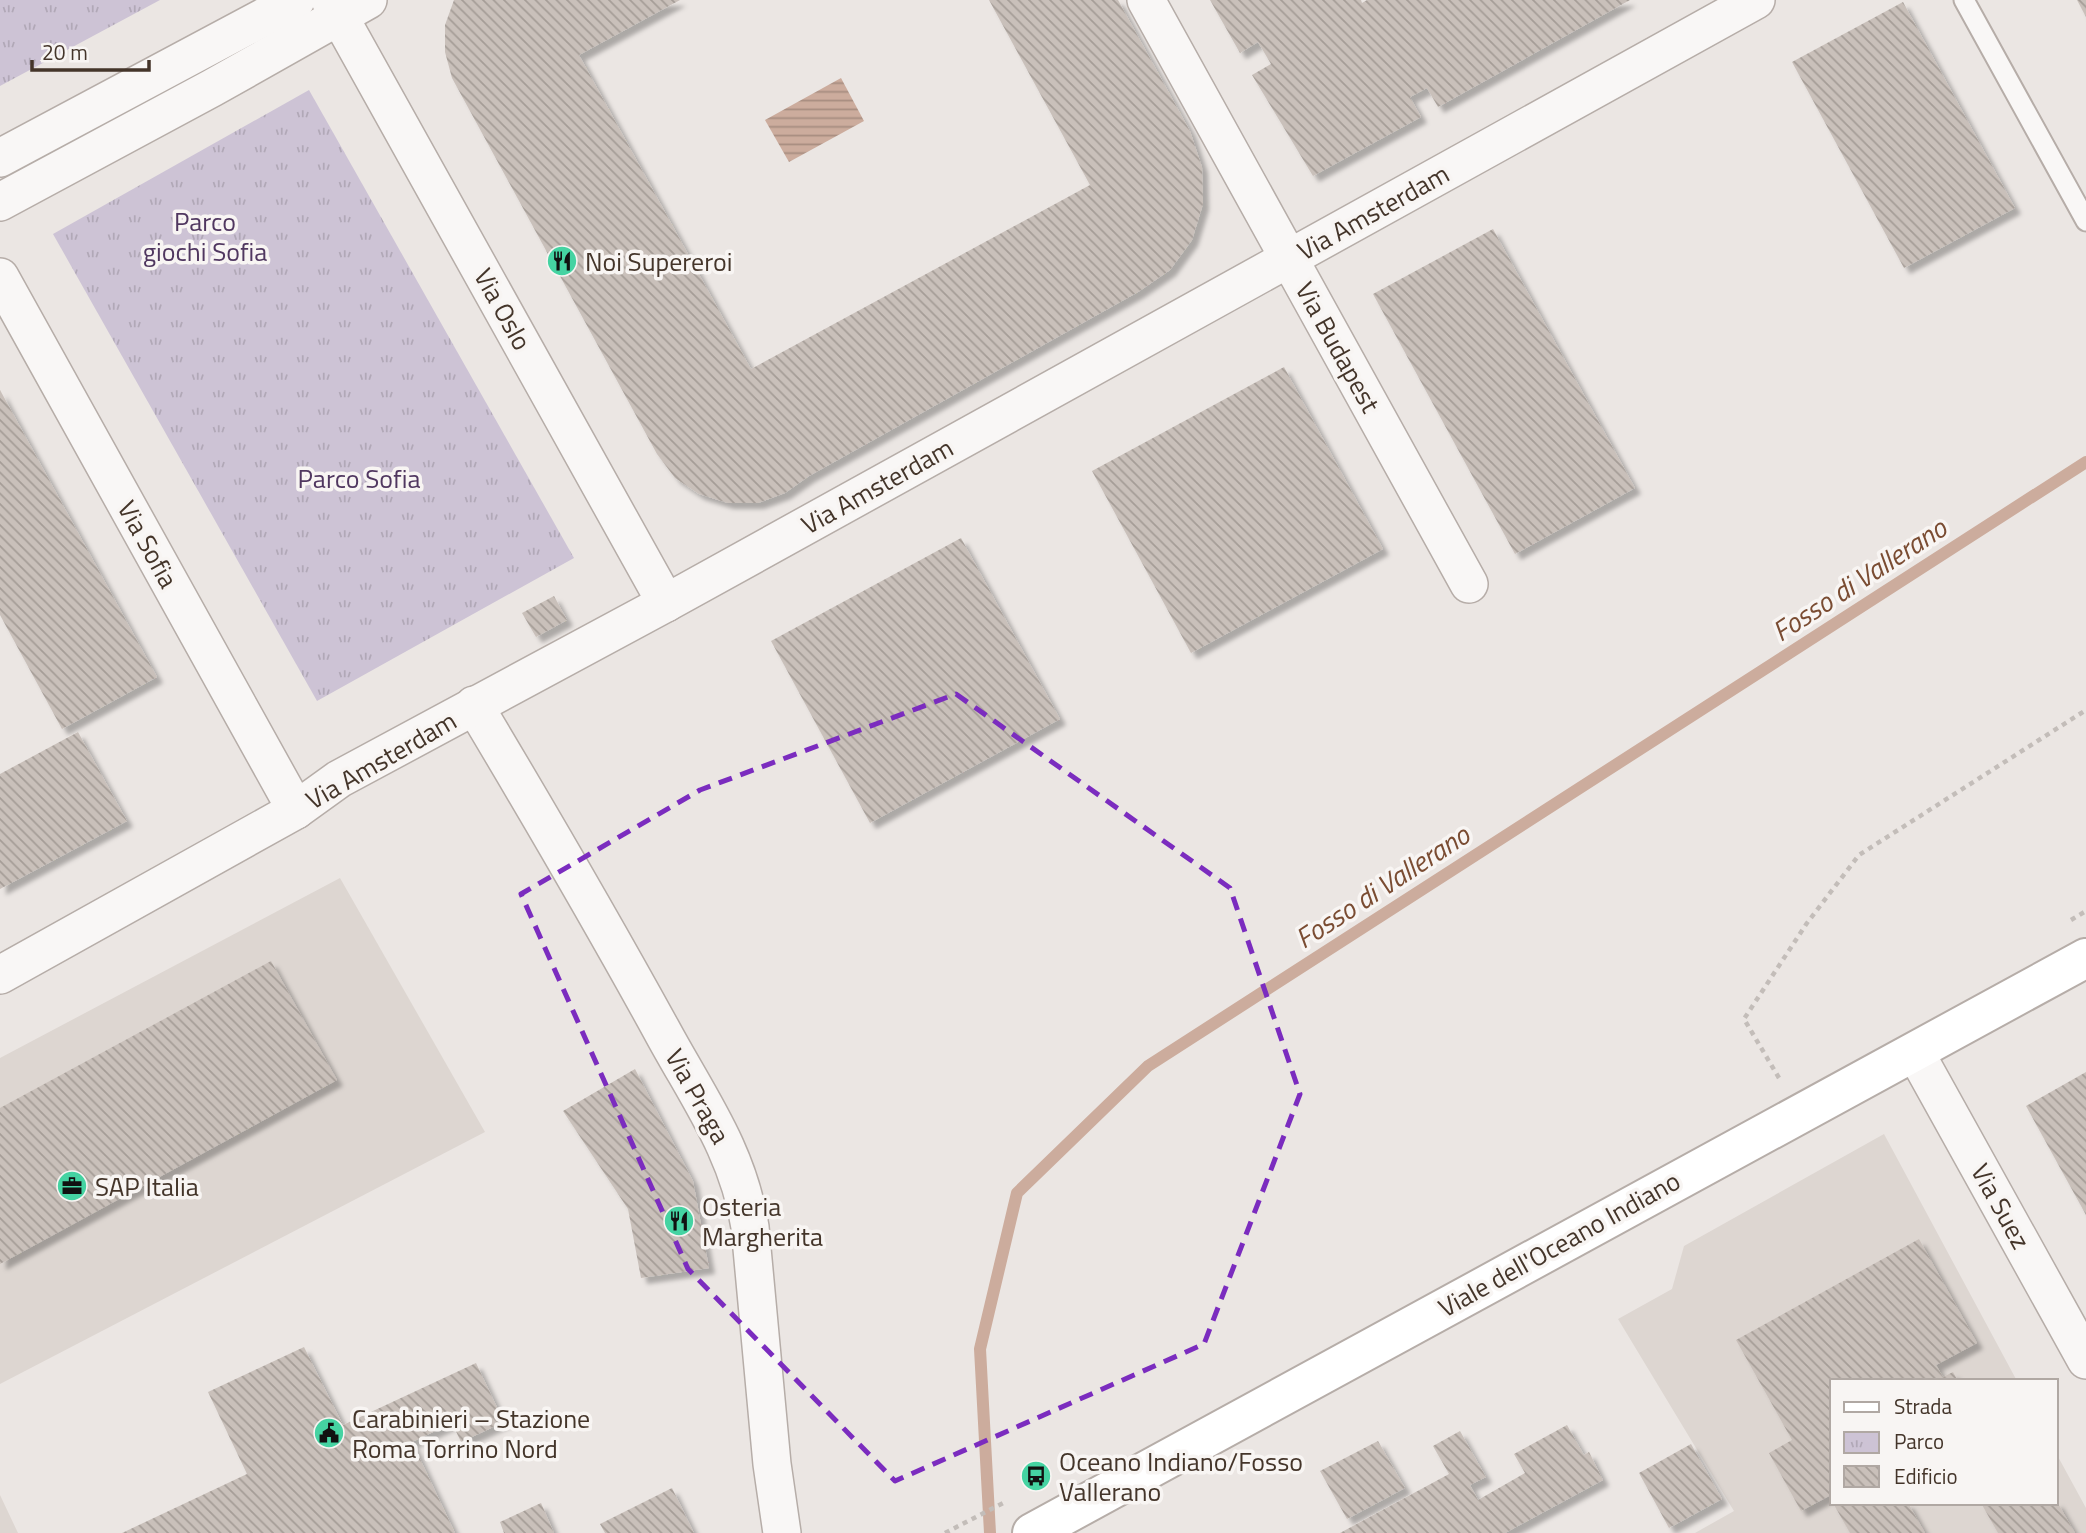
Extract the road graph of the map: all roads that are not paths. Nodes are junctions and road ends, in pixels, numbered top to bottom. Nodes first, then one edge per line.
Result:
1 (296, 0) edge
2 (1146, 0) edge
3 (1756, 0) edge
4 (1964, 0) edge
5 (346, 5) edge
6 (0, 158) edge
7 (0, 202) edge
8 (2086, 221) edge
9 (1289, 258) junction
10 (0, 277) edge
11 (1469, 584) dead end
12 (666, 603) junction
13 (474, 705) junction
14 (296, 810) junction
15 (2086, 958) edge
16 (0, 975) edge
17 (1914, 1052) junction
18 (2086, 1360) edge
19 (1043, 1527) edge
20 (782, 1533) edge

1 - 6 street
2 - 9 street, Via Budapest
3 - 9 street, Via Amsterdam
4 - 8 lane
5 - 7 street
5 - 12 street, Via Oslo
9 - 11 street, Via Budapest
9 - 12 street, Via Amsterdam
10 - 14 street, Via Sofia
12 - 13 street, Via Amsterdam
13 - 14 street, Via Amsterdam
13 - 20 street, Via Praga
14 - 16 street, Via Amsterdam
15 - 17 street, Viale dell'Oceano Indiano
17 - 18 street, Via Suez
17 - 19 street, Viale dell'Oceano Indiano

